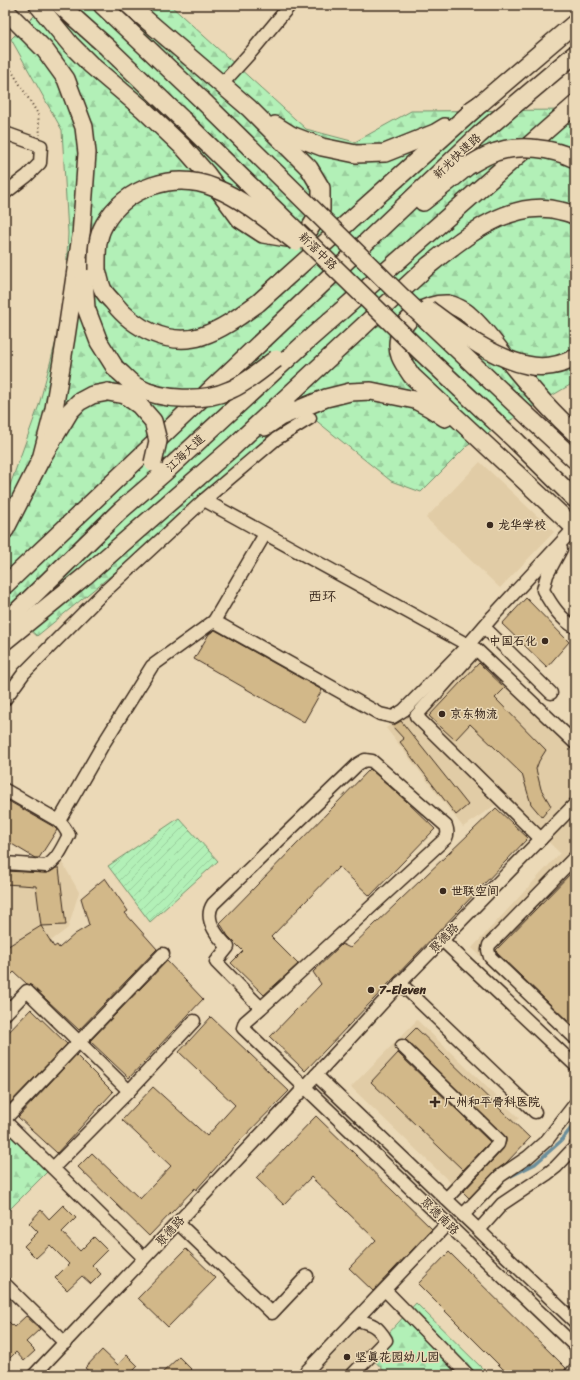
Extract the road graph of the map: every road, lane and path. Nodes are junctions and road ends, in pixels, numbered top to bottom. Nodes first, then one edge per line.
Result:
1 (38, 5) edge
2 (60, 5) edge
3 (102, 5) edge
4 (129, 5) edge
5 (290, 5) edge
6 (5, 10) edge
7 (575, 23) edge
8 (575, 54) edge
9 (5, 60) edge
10 (222, 84) junction
11 (480, 104) junction
12 (575, 106) edge
13 (249, 108) junction
14 (5, 133) edge
15 (41, 146) junction
16 (575, 159) edge
17 (5, 192) edge
18 (575, 216) edge
19 (81, 236) junction
20 (344, 263) junction
21 (374, 270) junction
22 (348, 280) junction
23 (368, 286) junction
24 (575, 358) edge
25 (310, 418) dead end
26 (575, 433) edge
27 (233, 447) junction
28 (41, 459) junction
29 (575, 460) edge
30 (520, 476) junction
31 (575, 498) edge
32 (204, 500) junction
33 (120, 511) junction
34 (5, 530) edge
35 (572, 530) edge
36 (265, 534) junction
37 (5, 584) edge
38 (214, 621) junction
39 (5, 623) edge
40 (484, 627) junction
41 (575, 627) edge
42 (5, 641) edge
43 (468, 645) junction
44 (551, 693) dead end
45 (5, 699) edge
46 (575, 743) edge
47 (5, 790) edge
48 (575, 804) edge
49 (59, 821) junction
50 (541, 839) junction
51 (575, 857) edge
52 (5, 863) edge
53 (442, 940) junction
54 (163, 954) dead end
55 (400, 983) junction
56 (261, 1008) junction
57 (5, 1014) edge
58 (194, 1021) dead end
59 (575, 1038) edge
60 (79, 1042) junction
61 (402, 1046) dead end
62 (575, 1065) edge
63 (316, 1075) junction
64 (305, 1087) junction
65 (129, 1091) junction
66 (575, 1104) edge
67 (535, 1112) dead end
68 (5, 1120) edge
69 (575, 1148) edge
70 (53, 1168) junction
71 (446, 1199) junction
72 (463, 1215) junction
73 (178, 1223) junction
74 (448, 1224) junction
75 (479, 1230) junction
76 (144, 1258) junction
77 (307, 1276) dead end
78 (5, 1284) edge
79 (385, 1290) junction
80 (356, 1320) junction
81 (575, 1322) edge
82 (65, 1343) junction
83 (575, 1346) edge
84 (575, 1370) edge
85 (34, 1375) edge
86 (303, 1375) edge
87 (352, 1375) edge
88 (468, 1375) edge
89 (570, 1375) edge

1 - 13 highway
2 - 22 highway, 新滘中路, bridge
3 - 21 highway, bridge
4 - 10 highway
5 - 10 street
6 - 19 highway
7 - 11 highway
8 - 20 highway, 新光快速路
9 - 15 path
10 - 13 highway
11 - 13 highway
11 - 22 highway, bridge
12 - 23 highway
14 - 15 street
15 - 17 street
16 - 20 highway, bridge
18 - 27 highway
19 - 23 highway, bridge
19 - 28 highway
20 - 37 highway
21 - 24 highway, bridge
21 - 29 highway, bridge
22 - 31 highway, 新滘中路, bridge
23 - 33 highway, 江海大道
25 - 32 street
26 - 30 highway
27 - 30 highway
27 - 42 highway
28 - 33 highway, bridge
28 - 34 highway
30 - 35 highway
32 - 36 street
32 - 45 street
33 - 39 highway, 江海大道
35 - 40 street
35 - 41 street
36 - 38 street
36 - 43 street
38 - 43 street
38 - 49 street
40 - 43 street
40 - 44 street
46 - 50 street
47 - 49 street
48 - 50 street, 聚德路
49 - 52 street
50 - 53 street, 聚德路
51 - 59 street
53 - 55 street, 聚德路
53 - 62 street
54 - 60 street
55 - 63 street, 聚德路
55 - 67 street
56 - 56 street
56 - 64 street, 聚德南路
57 - 60 street
58 - 65 street
60 - 65 street
60 - 68 street
61 - 71 street
63 - 64 street, 聚德路
63 - 71 street, 聚德南路
64 - 73 street, 聚德路
64 - 74 street, 聚德南路
65 - 70 street
66 - 72 street
68 - 70 street
69 - 75 street
70 - 76 street
71 - 72 street, 聚德南路
72 - 75 street, 聚德南路
73 - 76 street, 聚德路
73 - 77 street
74 - 79 street
74 - 83 street, 聚德南路
75 - 81 street, 聚德南路
76 - 82 street, 聚德路
78 - 82 street
79 - 80 street
79 - 88 street
80 - 86 street
80 - 87 street
82 - 85 street, 聚德路
84 - 89 street

